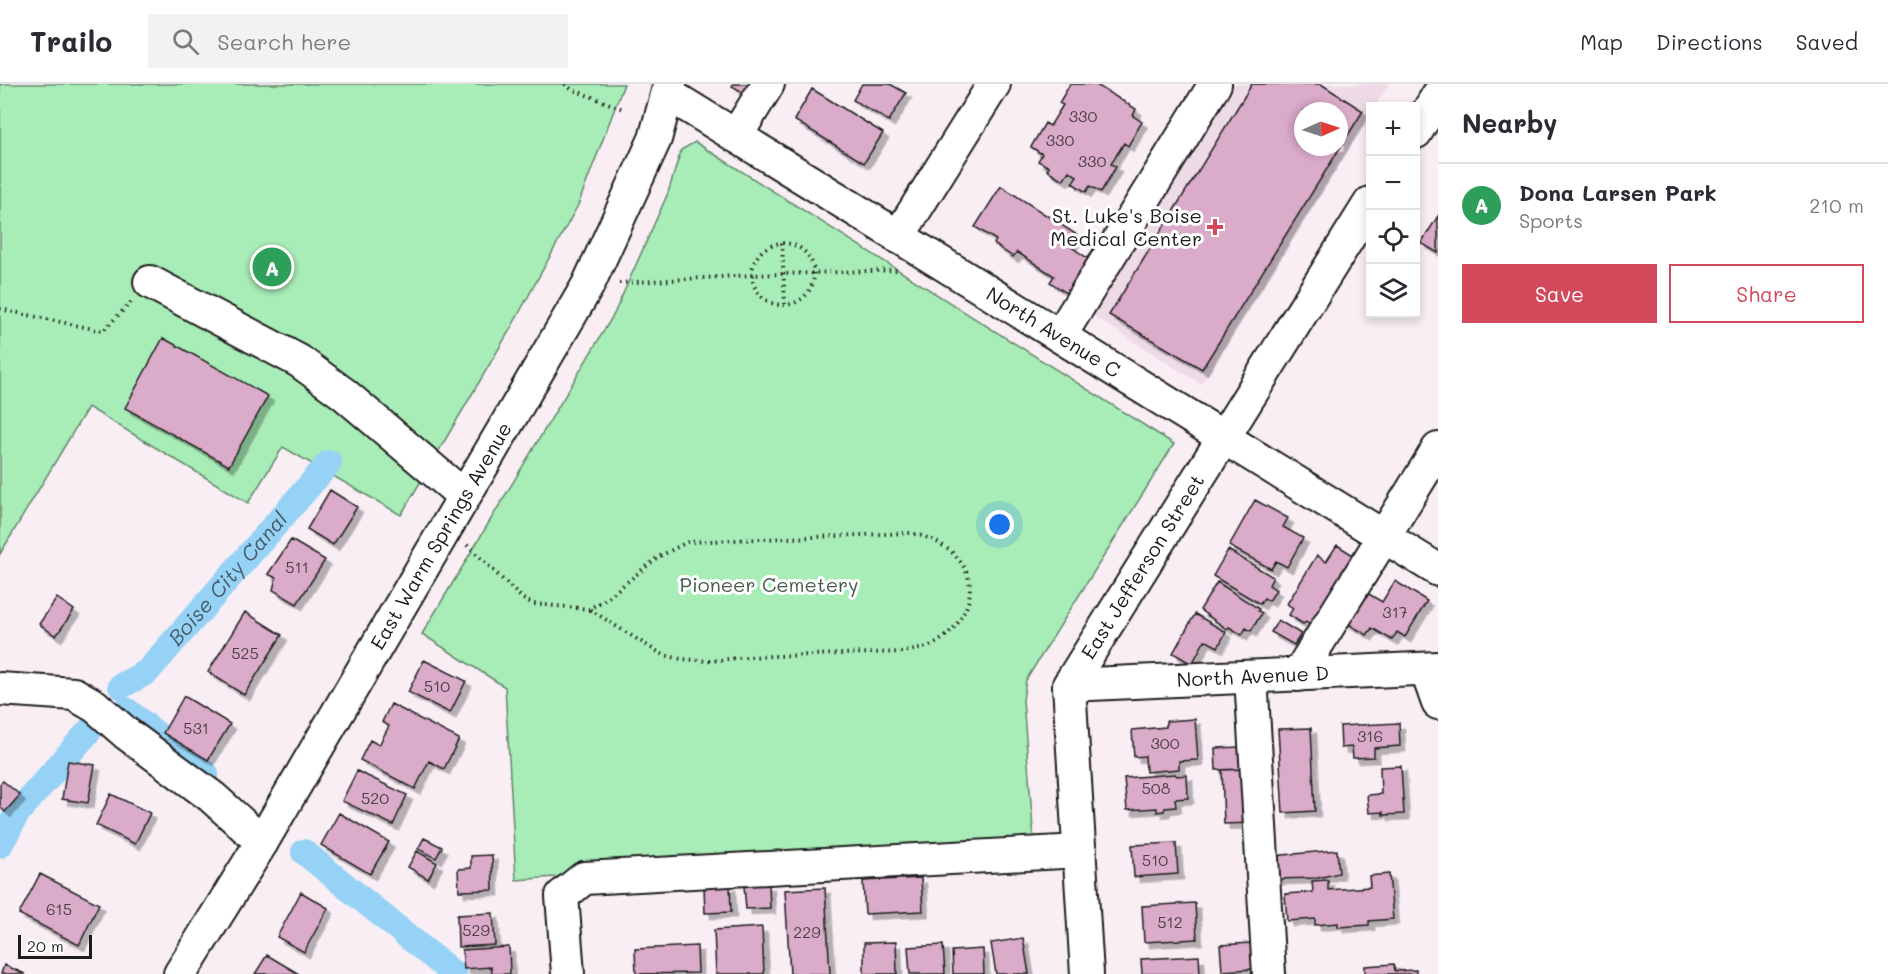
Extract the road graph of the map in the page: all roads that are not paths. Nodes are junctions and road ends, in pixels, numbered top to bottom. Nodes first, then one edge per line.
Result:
1 (768, 84) edge
2 (994, 84) edge
3 (1215, 84) edge
4 (669, 89) edge
5 (1438, 95) edge
6 (1420, 125) edge
7 (736, 136) junction
8 (1367, 210) edge
9 (907, 242) junction
10 (150, 282) road end
11 (1060, 336) junction
12 (1223, 437) junction
13 (1438, 449) edge
14 (464, 496) junction
15 (1384, 537) junction
16 (1438, 570) edge
17 (1432, 668) edge
18 (1298, 675) junction
19 (1251, 677) junction
20 (1069, 686) junction
21 (0, 689) edge
22 (1438, 703) edge
23 (262, 842) junction
24 (1080, 851) junction
25 (180, 974) edge
26 (568, 974) edge
27 (1087, 974) edge
28 (1269, 974) edge

1 - 7 street
2 - 9 street
3 - 11 street
4 - 7 street, North Avenue C
4 - 14 street, East Warm Springs Avenue
5 - 6 street
7 - 9 street, North Avenue C
8 - 12 street, East Jefferson Street
9 - 11 street, North Avenue C
10 - 14 street
11 - 12 street, North Avenue C
12 - 15 street, North Avenue C
12 - 20 street, East Jefferson Street
13 - 15 street
14 - 23 street, East Warm Springs Avenue
15 - 16 street, North Avenue C
15 - 18 street
17 - 18 street, North Avenue D
17 - 22 street
18 - 19 street, North Avenue D
19 - 20 street, North Avenue D
19 - 28 street
20 - 24 street
21 - 23 street
23 - 25 street, East Warm Springs Avenue
24 - 26 street
24 - 27 street

